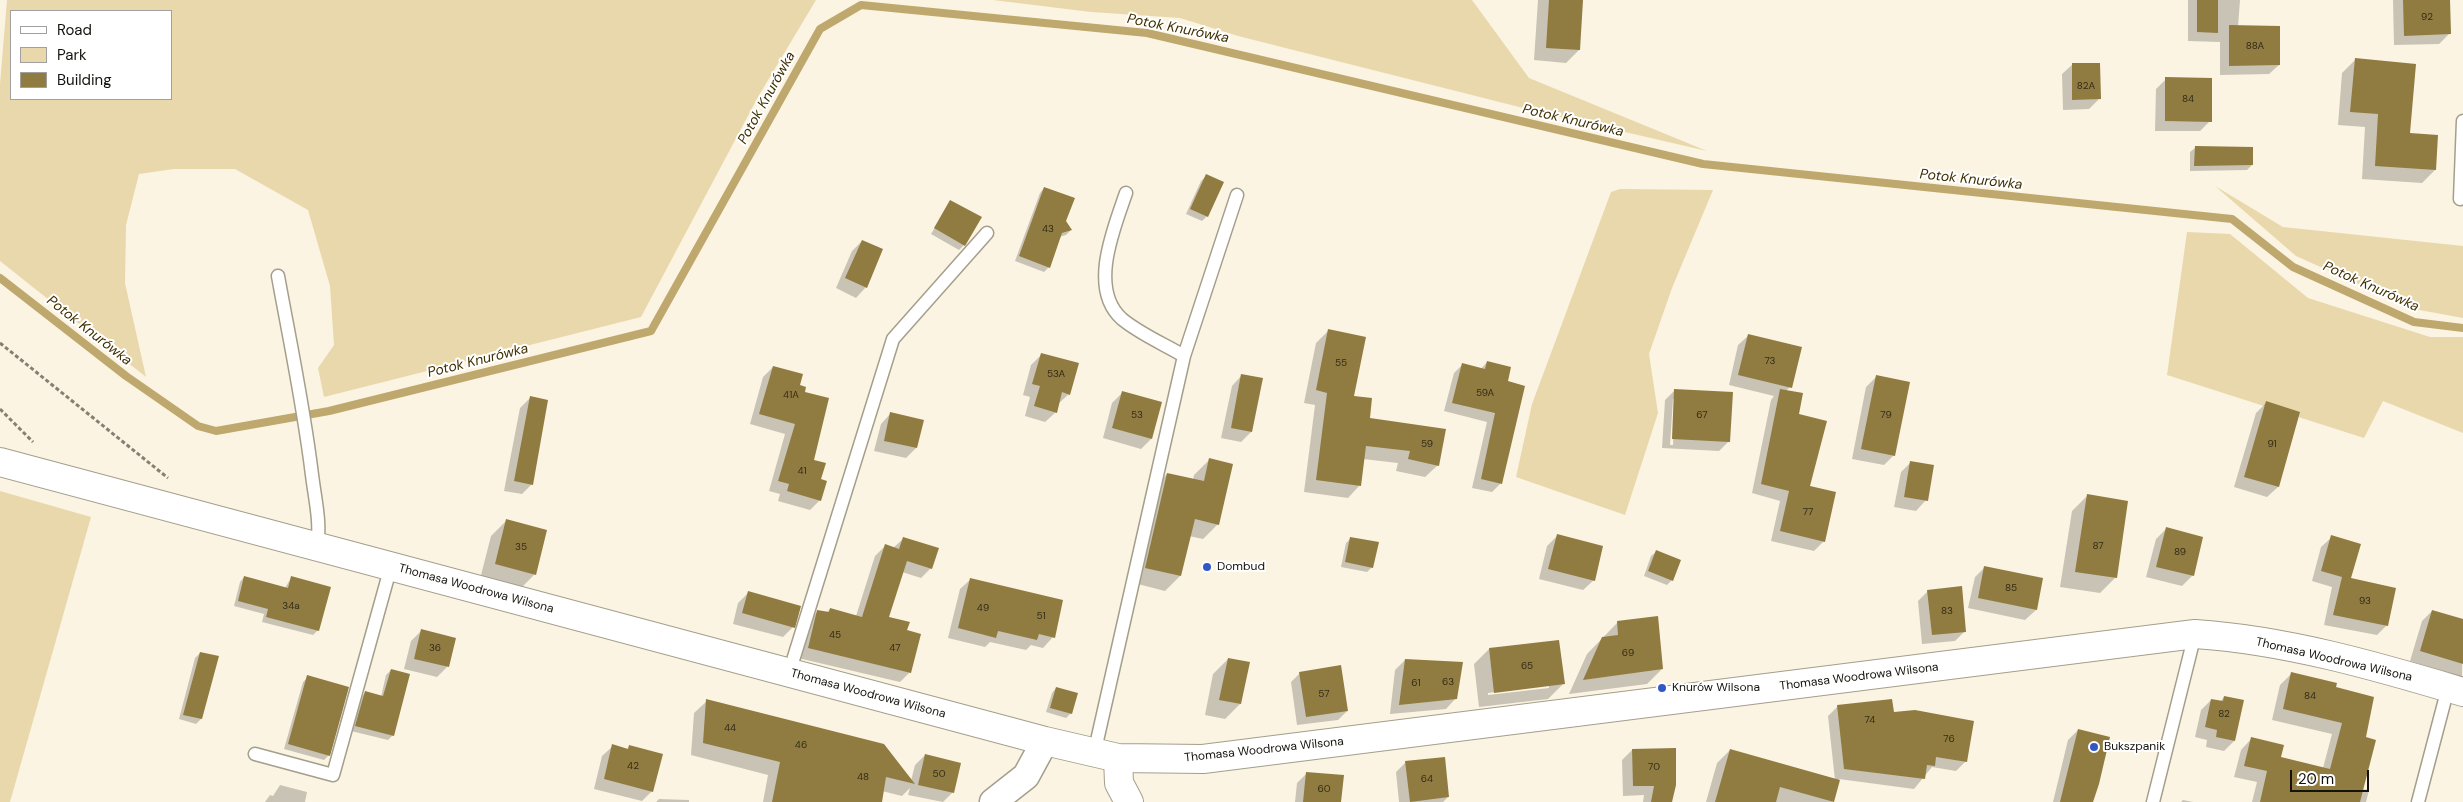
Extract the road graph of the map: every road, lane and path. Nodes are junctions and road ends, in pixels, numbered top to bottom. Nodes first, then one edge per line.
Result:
1 (2463, 121) edge
2 (1126, 193) dead end
3 (1237, 195) dead end
4 (2460, 198) dead end
5 (987, 233) dead end
6 (278, 276) dead end
7 (0, 342) edge
8 (1184, 356) junction
9 (0, 409) edge
10 (38, 447) dead end
11 (0, 462) edge
12 (172, 482) dead end
13 (317, 546) junction
14 (391, 566) junction
15 (2195, 634) junction
16 (789, 673) junction
17 (2455, 690) edge
18 (1045, 741) junction
19 (255, 754) dead end
20 (1106, 756) junction
21 (993, 802) edge
22 (1129, 802) edge
23 (2153, 802) edge
24 (2418, 802) edge

1 - 4 lane
2 - 8 lane
3 - 8 lane
5 - 16 lane
6 - 13 lane
7 - 12 path
8 - 20 lane
9 - 10 path
11 - 13 street, Thomasa Woodrowa Wilsona
13 - 14 street, Thomasa Woodrowa Wilsona
14 - 16 street, Thomasa Woodrowa Wilsona
14 - 19 lane
15 - 17 street, Thomasa Woodrowa Wilsona
15 - 20 street, Thomasa Woodrowa Wilsona
15 - 23 lane
16 - 18 street, Thomasa Woodrowa Wilsona
17 - 24 lane
18 - 20 street, Thomasa Woodrowa Wilsona
18 - 21 street
20 - 22 street

